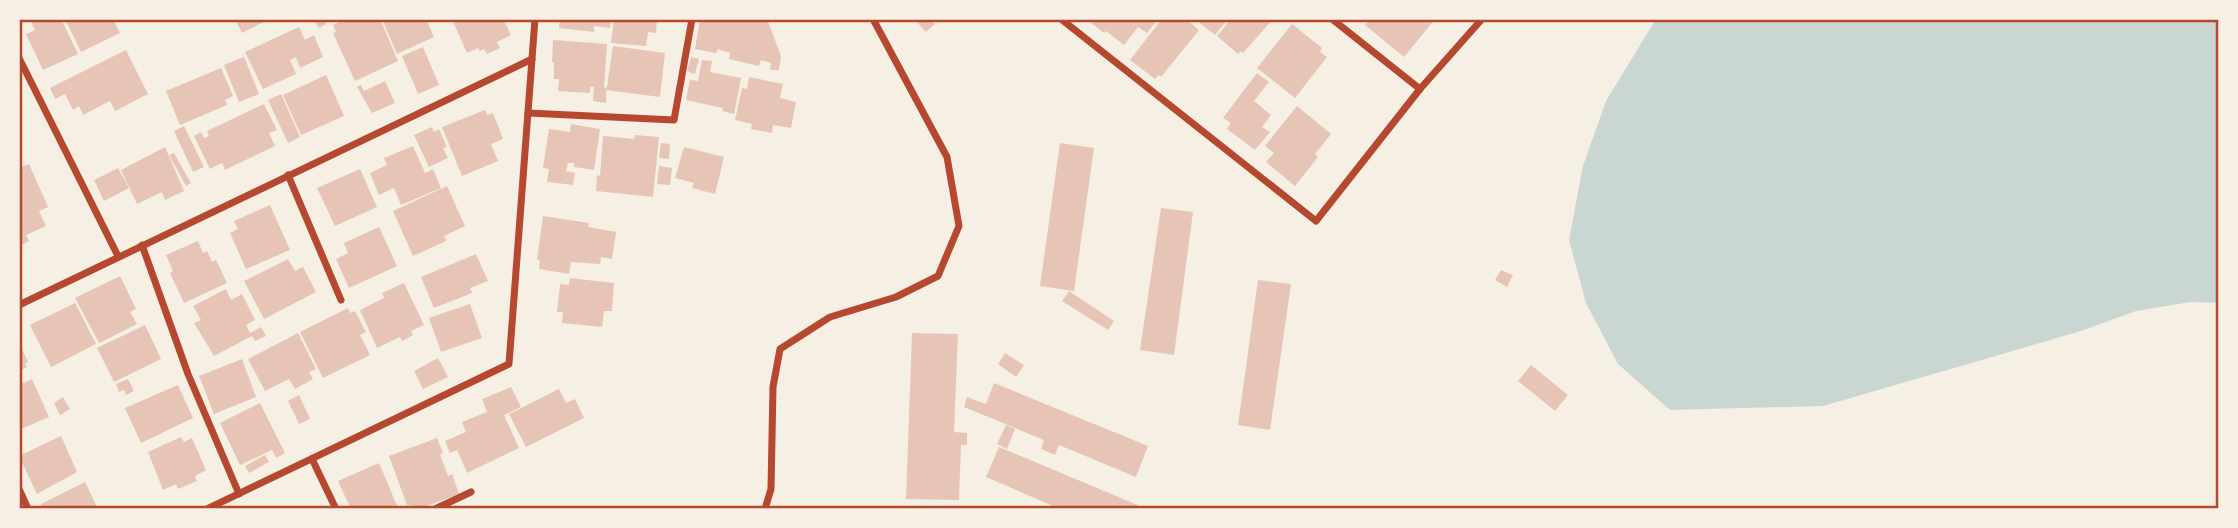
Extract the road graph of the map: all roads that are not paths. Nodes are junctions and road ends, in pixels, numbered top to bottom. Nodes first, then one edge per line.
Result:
1 (535, 19) edge
2 (692, 19) edge
3 (873, 19) edge
4 (1061, 19) edge
5 (1332, 19) edge
6 (1482, 19) edge
7 (19, 58) edge
8 (532, 59) junction
9 (1420, 89) junction
10 (528, 113) junction
11 (288, 175) junction
12 (142, 245) junction
13 (118, 256) junction
14 (341, 300) dead end
15 (19, 305) edge
16 (312, 459) junction
17 (19, 489) edge
18 (471, 492) dead end
19 (239, 494) junction
20 (28, 509) edge
21 (208, 509) edge
22 (336, 509) edge
23 (435, 509) edge
24 (765, 509) edge

1 - 8 street
2 - 10 street
3 - 24 street
4 - 9 street
5 - 9 street
6 - 9 street
7 - 13 street
8 - 10 street
8 - 11 street
10 - 16 street
11 - 12 street
11 - 14 street
12 - 13 street
12 - 19 street
13 - 15 street
16 - 19 street
16 - 22 street
17 - 20 street
18 - 23 street
19 - 21 street

